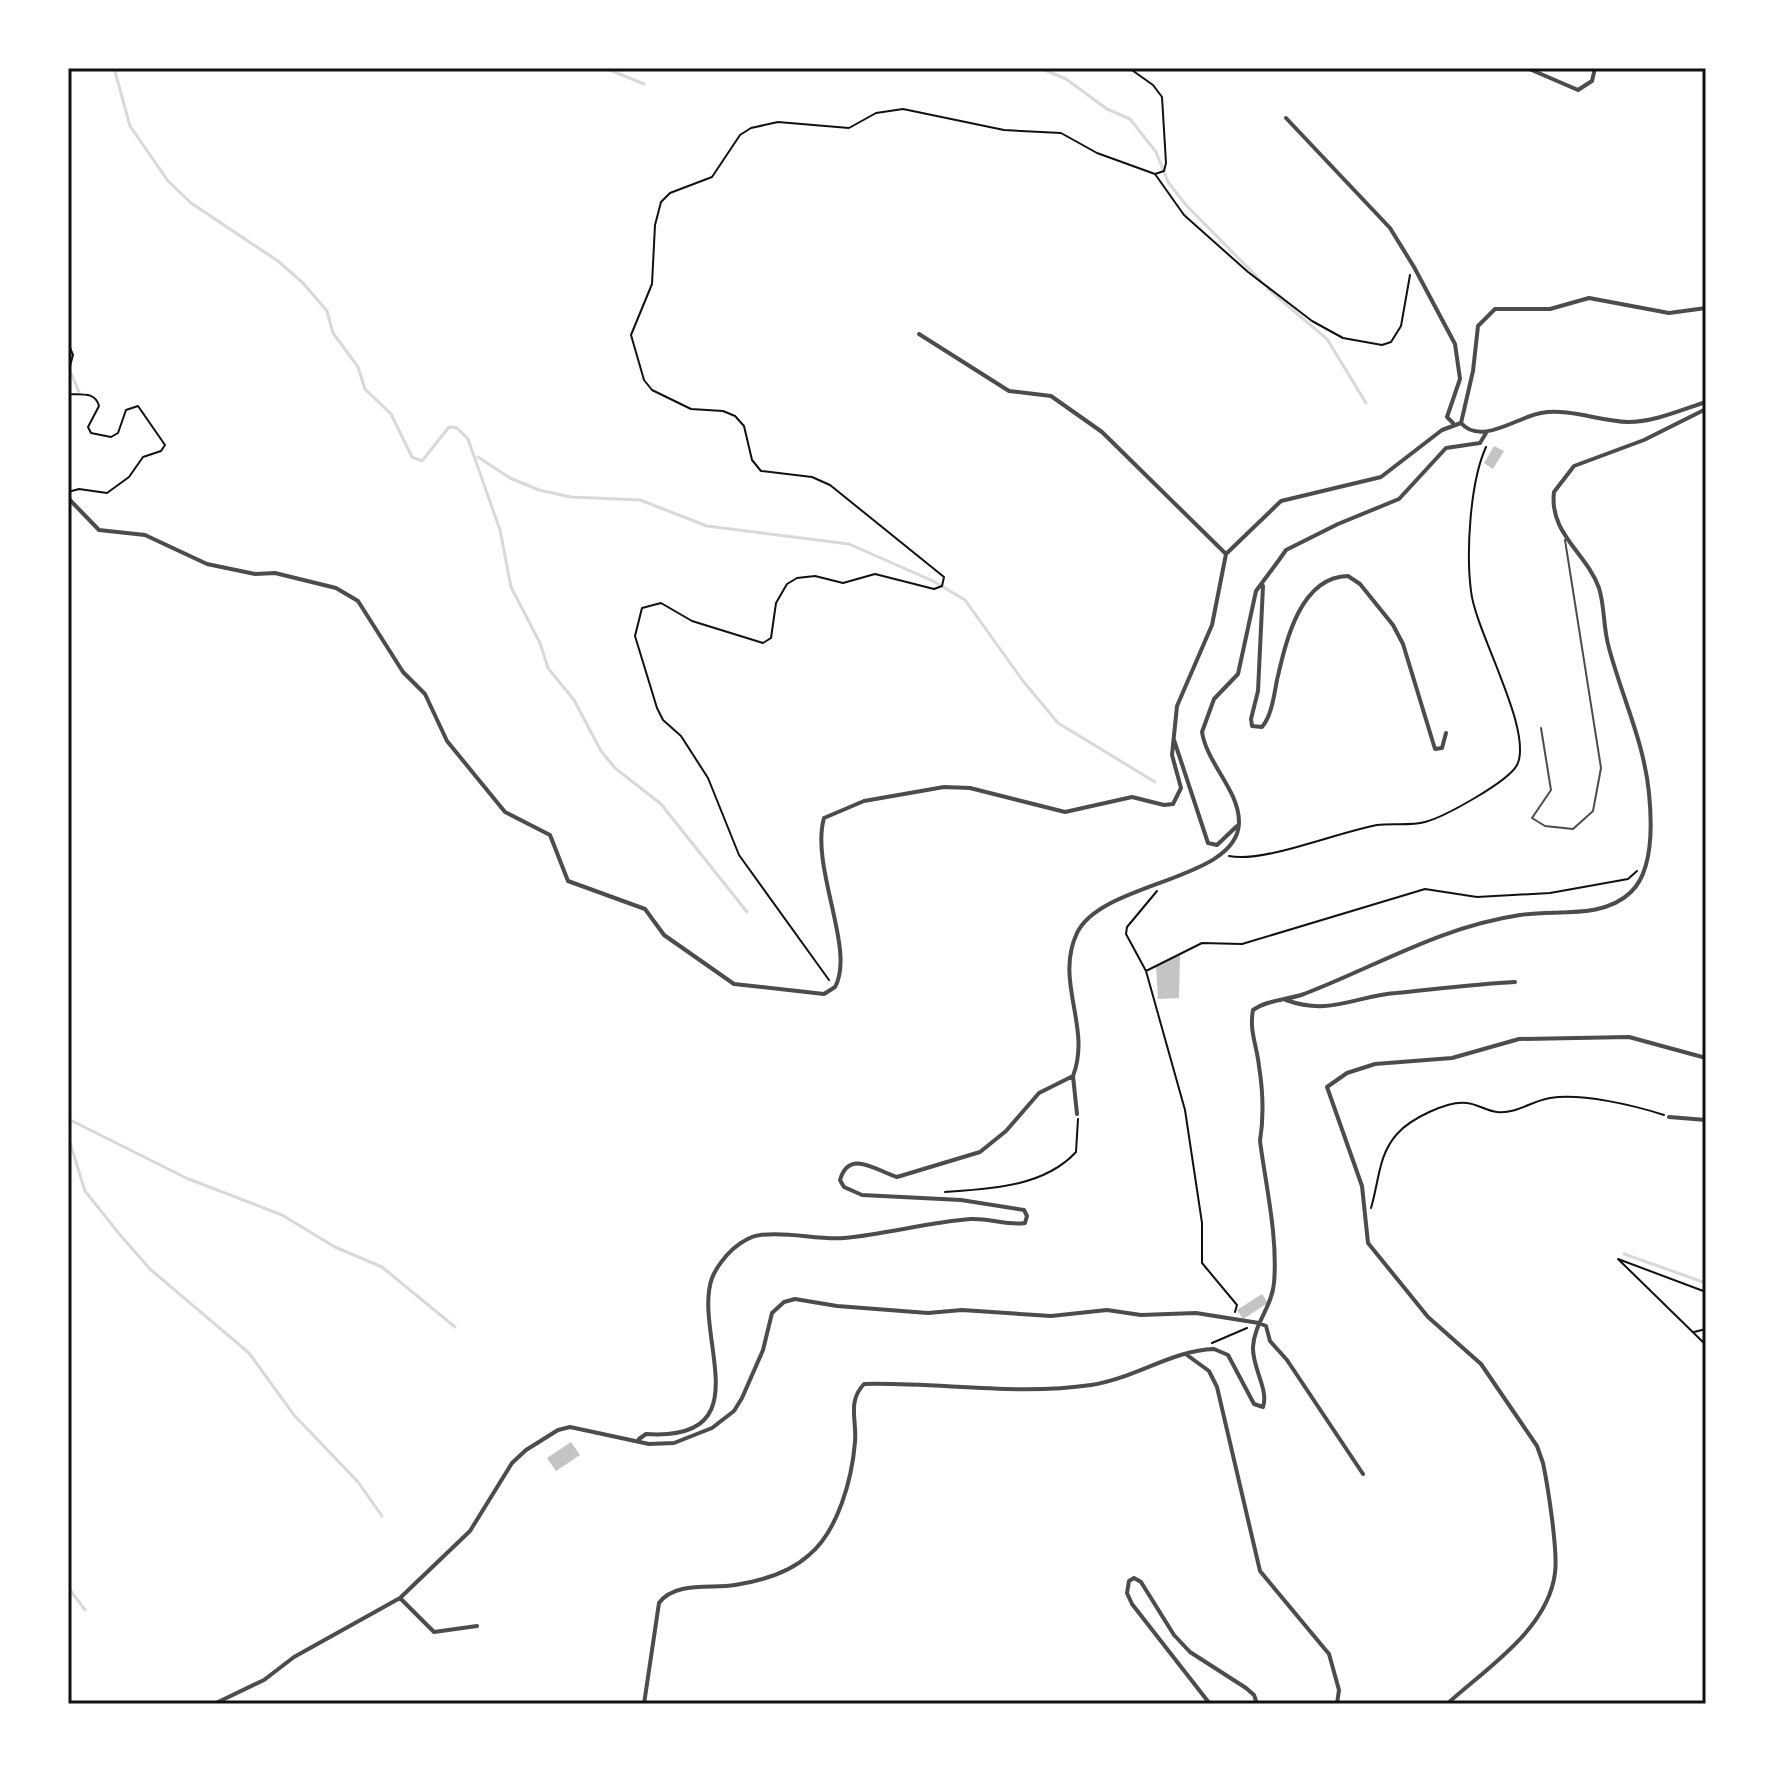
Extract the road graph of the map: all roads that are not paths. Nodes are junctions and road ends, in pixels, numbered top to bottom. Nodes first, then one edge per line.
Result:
1 (1527, 68) edge
2 (1595, 68) edge
3 (1286, 118) dead end
4 (1706, 308) edge
5 (919, 334) dead end
6 (1706, 402) edge
7 (1706, 409) edge
8 (1458, 423) junction
9 (1486, 433) junction
10 (68, 495) edge
11 (1565, 538) junction
12 (1226, 554) junction
13 (1263, 586) junction
14 (1541, 728) dead end
15 (1446, 733) dead end
16 (1174, 739) junction
17 (1239, 824) junction
18 (1515, 982) dead end
19 (1284, 1000) junction
20 (1706, 1058) edge
21 (1073, 1076) junction
22 (1077, 1114) road end
23 (1669, 1117) road end
24 (1706, 1120) edge
25 (1259, 1323) junction
26 (1187, 1355) junction
27 (639, 1439) junction
28 (1363, 1474) dead end
29 (400, 1598) junction
30 (477, 1626) dead end
31 (214, 1704) edge
32 (644, 1704) edge
33 (1210, 1704) edge
34 (1257, 1704) edge
35 (1337, 1704) edge
36 (1447, 1704) edge

1 - 2 street
3 - 8 street
4 - 8 street
5 - 12 street
6 - 9 street
7 - 11 street
8 - 9 street
8 - 12 street
9 - 13 street
10 - 16 street
11 - 14 lane
11 - 19 street
12 - 16 street
13 - 15 street
13 - 17 street
16 - 17 street
17 - 21 street
18 - 19 street
19 - 25 street
20 - 36 street
21 - 22 street
21 - 27 street
23 - 24 street
25 - 26 street
25 - 27 street
25 - 28 street
26 - 32 street
26 - 35 street
27 - 29 street
29 - 30 street
29 - 31 street
33 - 34 street

